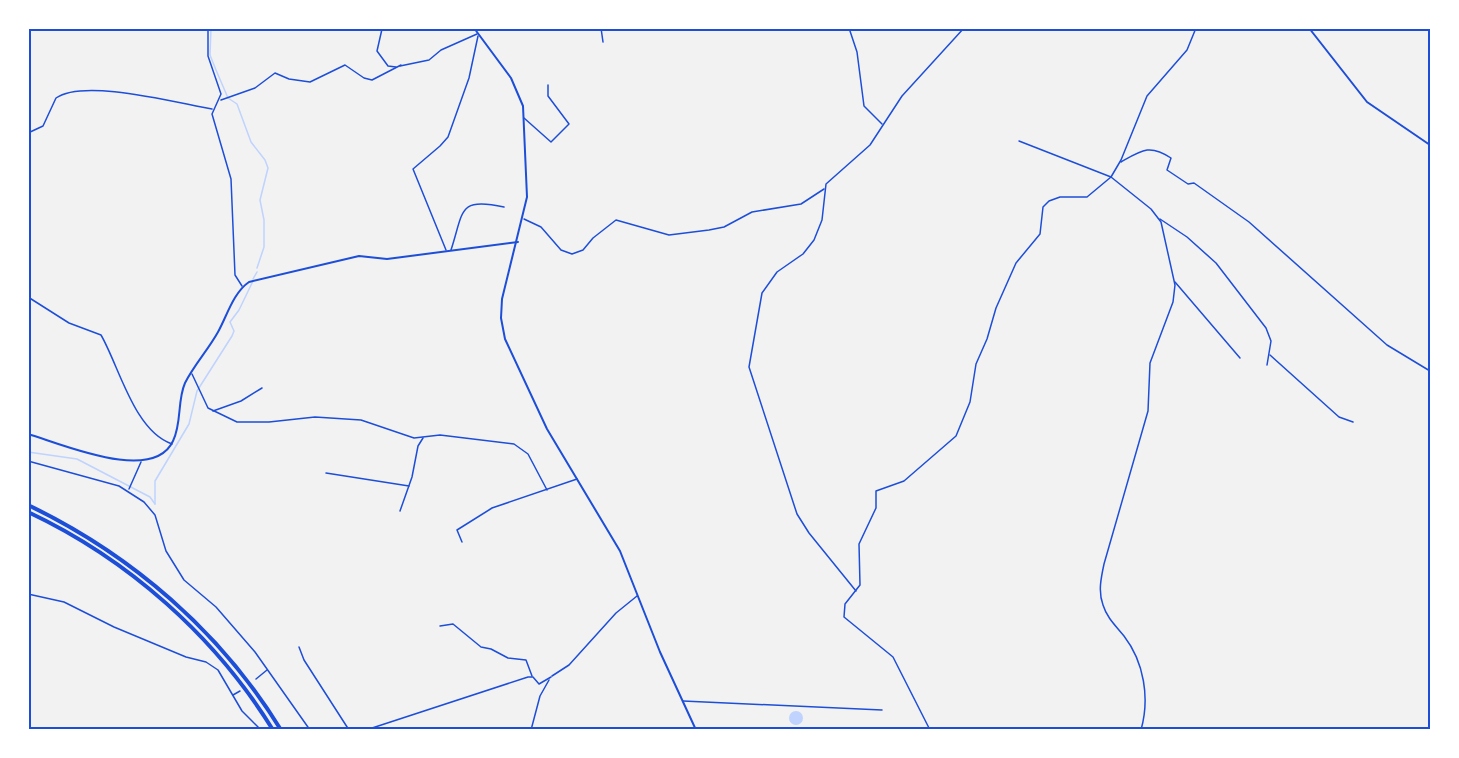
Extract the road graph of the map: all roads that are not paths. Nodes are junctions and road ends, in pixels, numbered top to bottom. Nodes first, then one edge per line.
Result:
1 (208, 28) edge
2 (474, 28) edge
3 (601, 28) edge
4 (849, 28) edge
5 (964, 28) edge
6 (1196, 28) edge
7 (1308, 28) edge
8 (382, 29) edge
9 (477, 35) junction
10 (603, 42) dead end
11 (401, 65) junction
12 (548, 85) dead end
13 (220, 100) junction
14 (212, 109) junction
15 (523, 117) junction
16 (882, 124) junction
17 (28, 133) edge
18 (1019, 141) dead end
19 (1431, 145) edge
20 (1120, 162) junction
21 (1111, 177) junction
22 (824, 189) junction
23 (504, 207) dead end
24 (1159, 218) junction
25 (524, 219) junction
26 (518, 242) junction
27 (446, 250) junction
28 (451, 250) junction
29 (1175, 282) junction
30 (243, 287) junction
31 (28, 297) edge
32 (1270, 354) junction
33 (1240, 358) dead end
34 (1267, 365) dead end
35 (1431, 372) edge
36 (191, 373) junction
37 (262, 388) dead end
38 (212, 411) junction
39 (1353, 422) dead end
40 (28, 434) edge
41 (423, 438) junction
42 (172, 444) junction
43 (28, 461) edge
44 (141, 462) junction
45 (326, 473) dead end
46 (578, 479) junction
47 (409, 486) junction
48 (128, 490) junction
49 (547, 490) junction
50 (28, 505) edge
51 (400, 511) dead end
52 (28, 512) edge
53 (462, 542) dead end
54 (856, 591) junction
55 (28, 594) edge
56 (638, 595) junction
57 (440, 626) dead end
58 (298, 647) dead end
59 (268, 669) junction
60 (532, 677) junction
61 (550, 677) junction
62 (256, 679) dead end
63 (240, 691) dead end
64 (232, 695) junction
65 (682, 701) junction
66 (882, 710) dead end
67 (261, 729) edge
68 (273, 729) edge
69 (281, 729) edge
70 (310, 729) edge
71 (349, 729) edge
72 (366, 729) edge
73 (531, 729) edge
74 (696, 729) edge
75 (930, 729) edge
76 (1141, 729) edge

1 - 13 street
2 - 9 street
3 - 10 street
4 - 16 street
5 - 16 street
6 - 20 street
7 - 19 street
8 - 11 street
9 - 11 street
9 - 15 street
9 - 27 street
11 - 13 street
12 - 15 street
13 - 14 street
14 - 17 street
14 - 30 street
15 - 25 street
16 - 22 street
18 - 21 street
20 - 21 street
20 - 35 street
21 - 24 street
21 - 54 street
22 - 25 street
22 - 54 street
23 - 28 street
24 - 29 street
24 - 32 street
25 - 26 street
26 - 28 street
26 - 46 street
27 - 28 street
27 - 30 street
29 - 33 street
29 - 76 street
30 - 36 street
31 - 42 street
32 - 34 street
32 - 39 street
36 - 38 street
36 - 42 street
37 - 38 street
38 - 41 street
40 - 44 street
41 - 47 street
41 - 49 street
42 - 44 street
43 - 48 street
44 - 48 street
45 - 47 street
46 - 49 street
46 - 56 street
47 - 51 street
48 - 59 street
49 - 53 street
50 - 69 highway
52 - 68 highway
54 - 75 street
55 - 64 street
56 - 61 street
56 - 65 street
57 - 60 street
58 - 71 street
59 - 62 street
59 - 70 street
60 - 61 street
60 - 72 street
61 - 73 street
63 - 64 street
64 - 67 street
65 - 66 street
65 - 74 street

